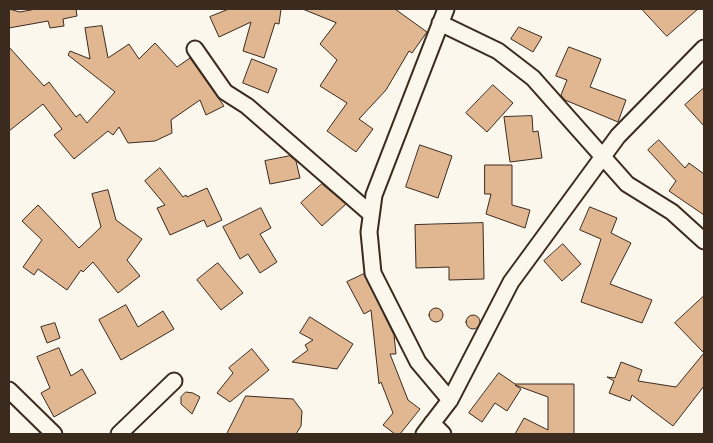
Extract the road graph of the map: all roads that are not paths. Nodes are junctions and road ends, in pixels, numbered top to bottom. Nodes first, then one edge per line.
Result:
1 (446, 9) edge
2 (440, 23) junction
3 (704, 48) edge
4 (196, 49) dead end
5 (602, 158) junction
6 (371, 214) junction
7 (704, 241) edge
8 (174, 381) dead end
9 (9, 390) edge
10 (450, 400) junction
11 (428, 429) edge
12 (54, 434) edge
13 (119, 434) edge
14 (444, 434) edge

1 - 2 street
2 - 5 street
2 - 6 street
3 - 5 street
4 - 6 street
5 - 7 street
5 - 10 street
6 - 10 street
8 - 13 street
9 - 12 street
10 - 11 street
11 - 14 street

